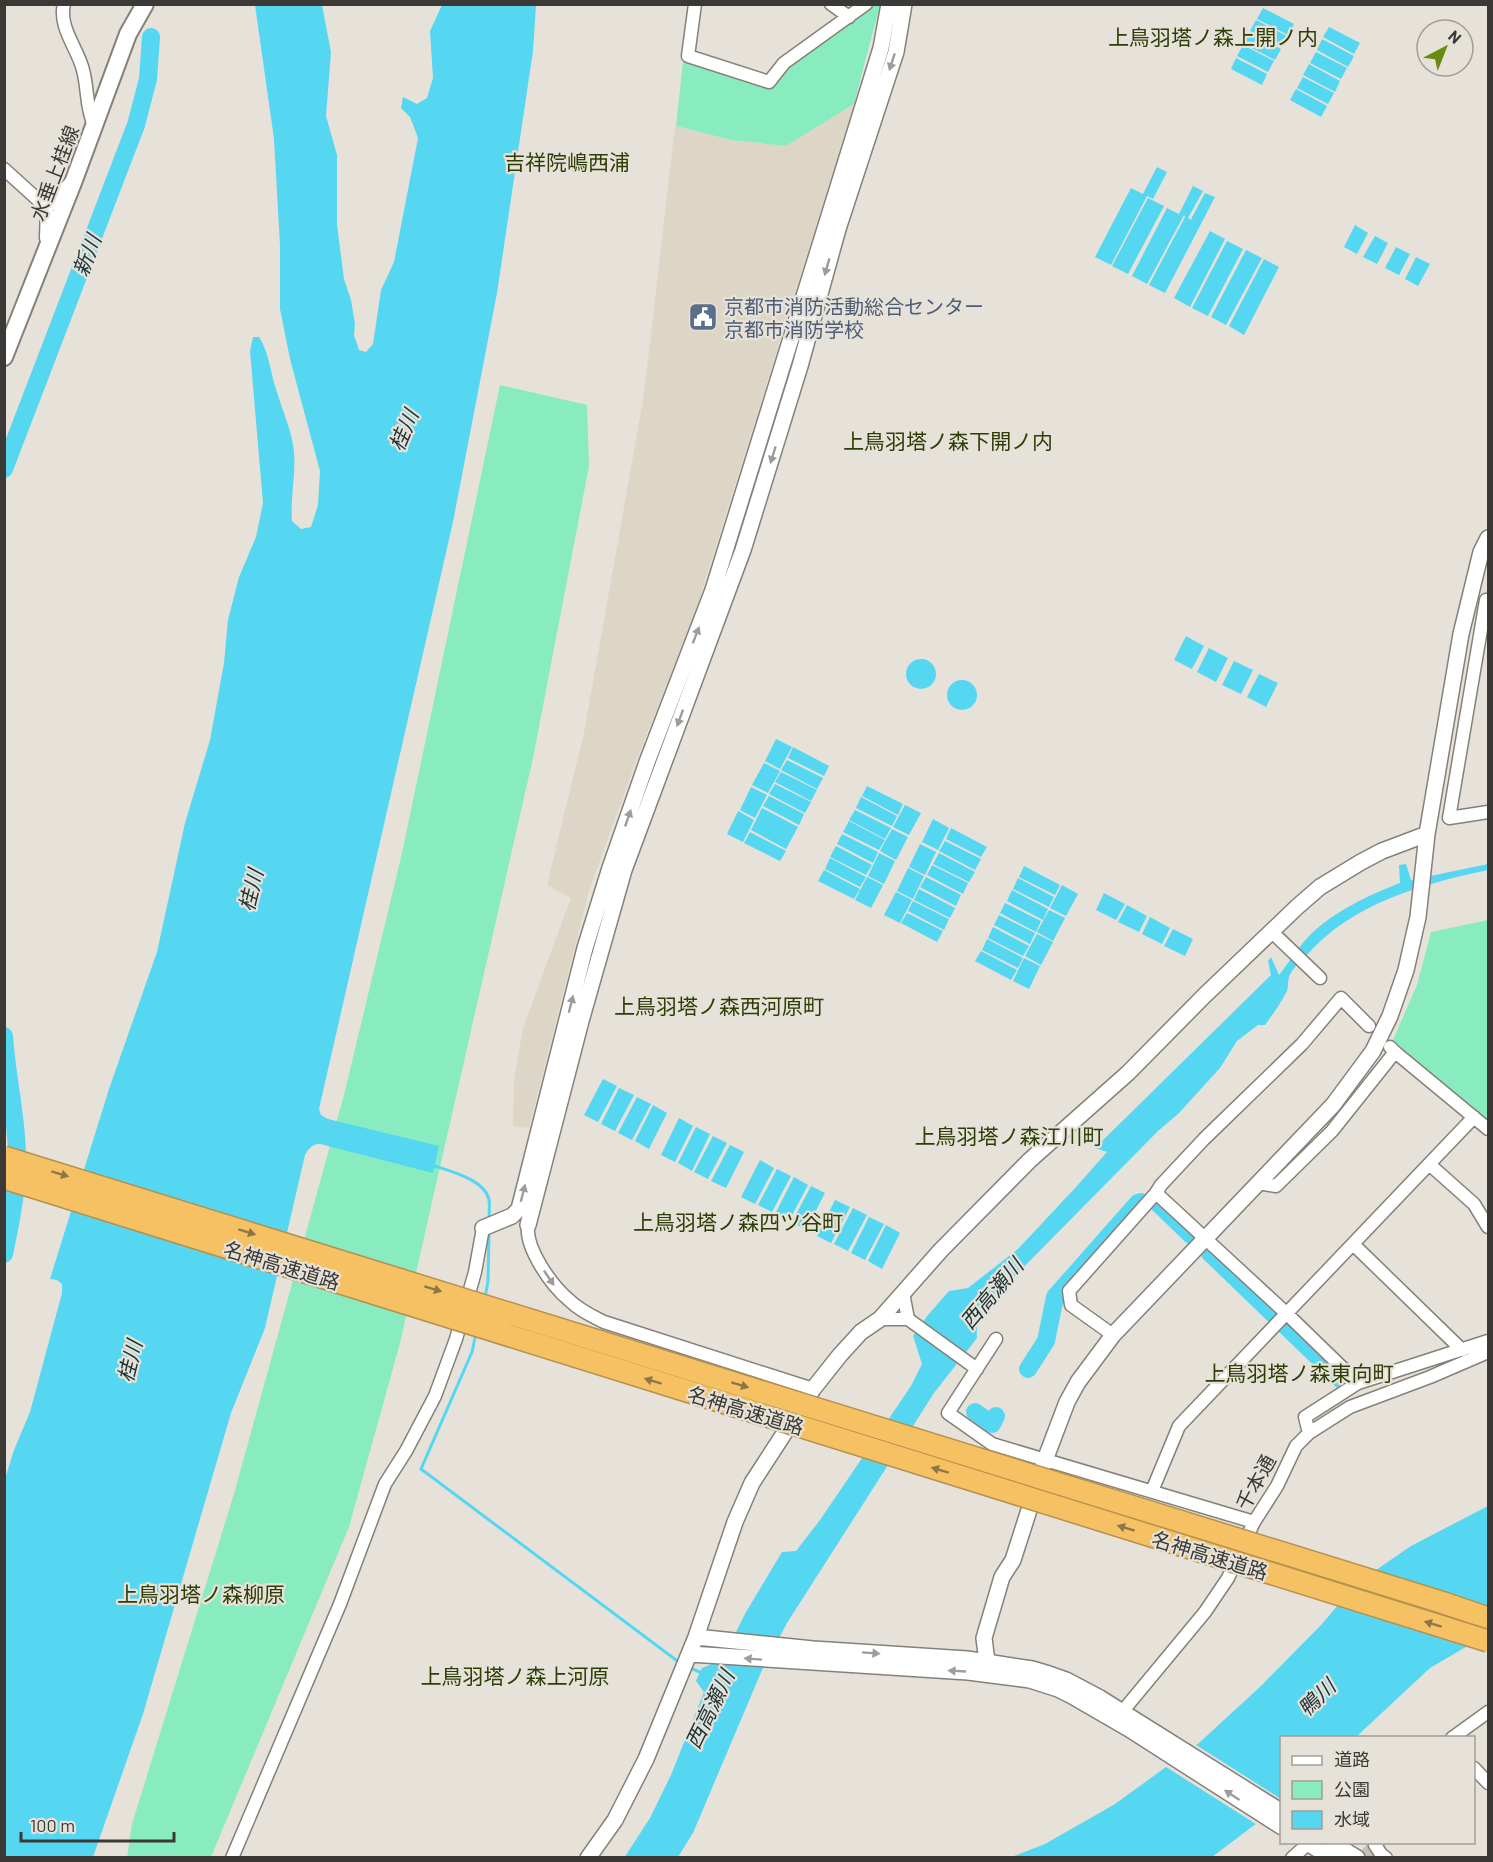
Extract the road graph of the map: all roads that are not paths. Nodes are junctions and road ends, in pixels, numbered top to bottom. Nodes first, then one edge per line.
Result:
1 (64, 4) edge
2 (145, 4) edge
3 (695, 4) edge
4 (831, 4) edge
5 (866, 4) edge
6 (889, 4) edge
7 (904, 4) edge
8 (849, 17) junction
9 (94, 125) junction
10 (4, 169) edge
11 (74, 180) junction
12 (47, 208) junction
13 (49, 245) junction
14 (4, 357) edge
15 (1488, 538) edge
16 (1482, 599) edge
17 (655, 765) junction
18 (1488, 812) edge
19 (1427, 842) junction
20 (1274, 934) junction
21 (1320, 978) dead end
22 (1369, 1026) dead end
23 (1474, 1117) junction
24 (1488, 1129) edge
25 (4, 1157) edge
26 (1429, 1164) junction
27 (4, 1178) edge
28 (1258, 1183) junction
29 (1156, 1193) junction
30 (528, 1225) joint
31 (1488, 1227) edge
32 (483, 1228) joint
33 (1205, 1238) junction
34 (1353, 1244) junction
35 (903, 1293) junction
36 (1282, 1318) junction
37 (880, 1319) junction
38 (908, 1319) junction
39 (1113, 1335) junction
40 (996, 1339) dead end
41 (1488, 1341) edge
42 (1462, 1350) junction
43 (1488, 1352) edge
44 (977, 1369) junction
45 (1358, 1383) junction
46 (813, 1389) junction
47 (1309, 1433) junction
48 (1045, 1460) junction
49 (1152, 1491) junction
50 (1254, 1522) junction
51 (1444, 1603) junction
52 (1488, 1613) edge
53 (1488, 1618) edge
54 (696, 1637) junction
55 (1488, 1641) edge
56 (690, 1654) junction
57 (812, 1656) junction
58 (986, 1668) junction
59 (1122, 1712) junction
60 (1488, 1712) edge
61 (1133, 1725) junction
62 (1453, 1736) edge
63 (1475, 1770) edge
64 (1488, 1783) edge
65 (1280, 1811) edge
66 (1280, 1826) edge
67 (1307, 1844) edge
68 (1310, 1844) edge
69 (1335, 1844) edge
70 (1376, 1844) edge
71 (232, 1857) edge
72 (588, 1857) edge
73 (1292, 1857) edge
74 (1331, 1857) edge
75 (1358, 1857) edge
76 (1386, 1857) edge

1 - 9 street
2 - 9 main road, 水垂上桂線
3 - 8 street
4 - 8 street
5 - 8 street
17 -> 6 street
7 -> 17 street
9 - 11 main road, 水垂上桂線
10 - 12 street
11 - 12 street
11 - 13 main road, 水垂上桂線
12 - 13 street
13 - 14 main road, 水垂上桂線
15 - 16 street
16 - 18 street
16 - 19 street
17 - 30 street
32 -> 17 street
19 - 20 street
19 - 28 street
20 - 21 street
20 - 35 street
22 - 29 street
23 - 24 street
23 - 26 street
23 - 28 street
25 -> 51 highway, 名神高速道路, bridge
26 - 31 street
26 - 34 street
55 -> 27 highway, 名神高速道路, bridge
28 - 33 street
29 - 33 street
29 - 39 street
30 -> 46 street
32 - 71 street
33 - 36 street
33 - 39 street
34 - 36 street
34 - 42 street
35 - 37 street
35 - 38 street
36 - 45 street
36 - 49 street
37 - 38 street
37 - 46 street
38 - 44 street
39 - 48 street
40 - 44 street
41 - 42 street
42 - 45 street
43 - 47 street, 千本通
44 - 48 street
45 - 47 street
46 - 54 street
47 - 50 street, 千本通
48 - 49 street
48 - 58 street
49 - 50 street
50 - 59 street, 千本通
51 - 52 highway
51 - 53 highway, 名神高速道路
54 - 56 street
54 - 57 street
57 -> 56 street
56 - 72 street
57 - 58 street
58 - 59 street
58 - 61 street
59 - 61 street
60 - 62 street
61 - 65 street
66 -> 61 street
63 - 64 street
67 - 73 street
68 - 74 street
69 - 75 street
70 - 76 street

